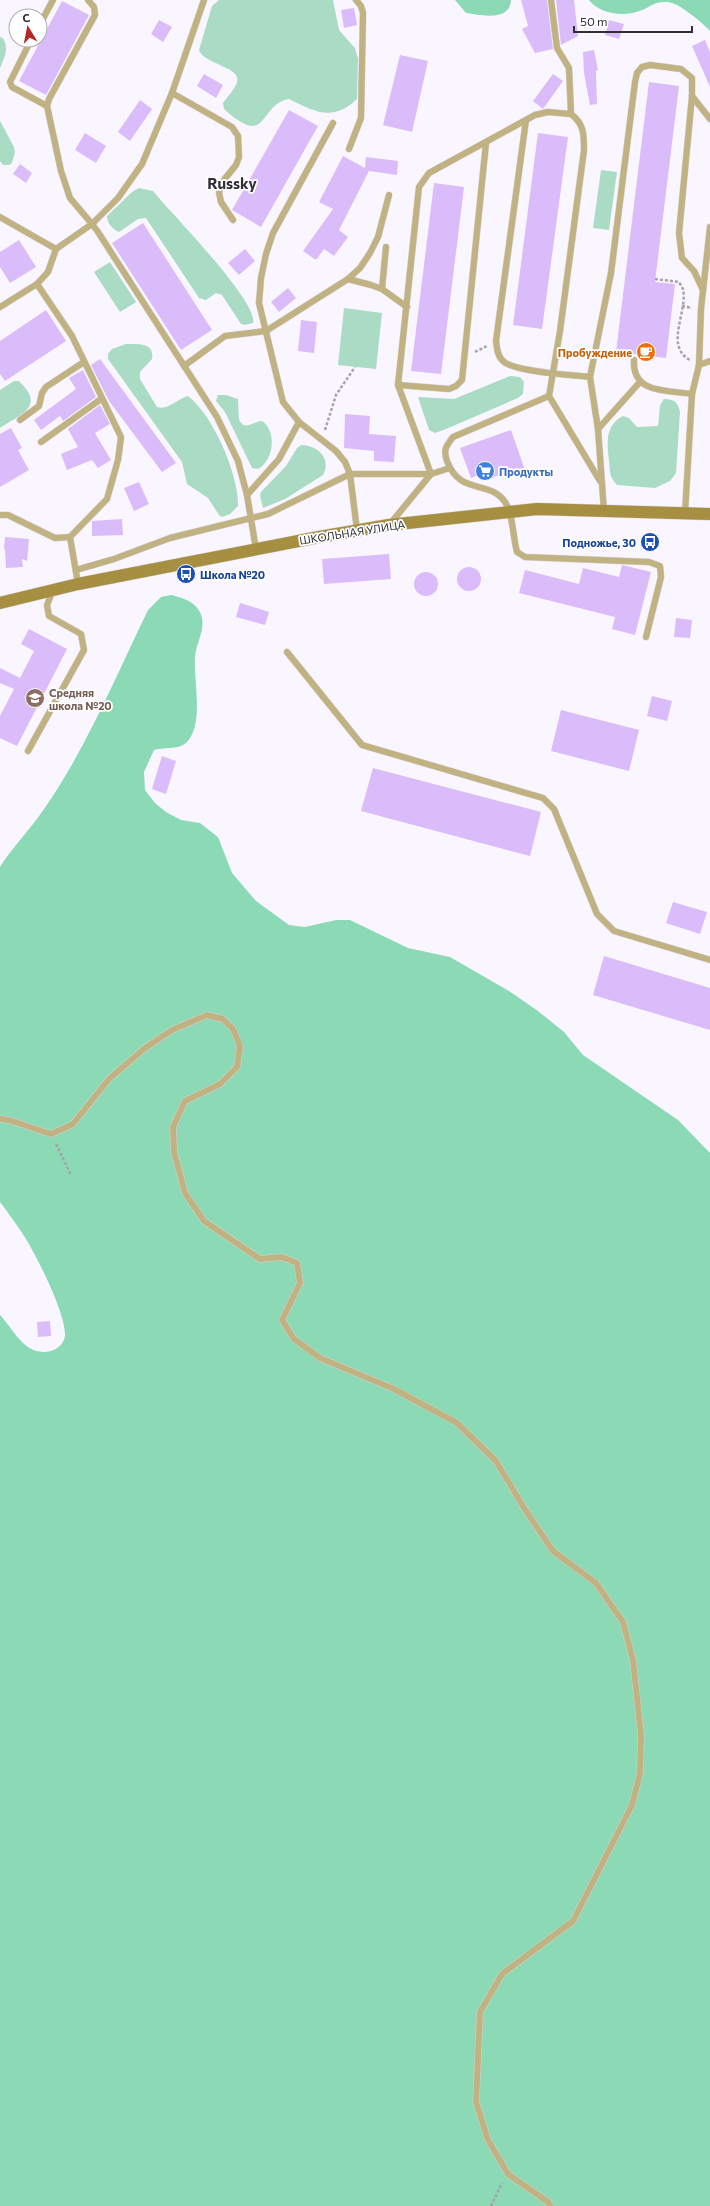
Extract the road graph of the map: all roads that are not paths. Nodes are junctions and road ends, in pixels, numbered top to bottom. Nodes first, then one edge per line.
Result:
1 (53, 0) edge
2 (88, 0) edge
3 (204, 0) edge
4 (356, 0) edge
5 (551, 0) edge
6 (362, 3) edge
7 (48, 9) edge
8 (27, 48) edge
9 (172, 93) junction
10 (692, 96) junction
11 (47, 106) junction
12 (571, 114) junction
13 (710, 119) edge
14 (526, 120) junction
15 (333, 123) dead end
16 (486, 143) junction
17 (349, 148) dead end
18 (389, 195) dead end
19 (0, 217) edge
20 (234, 220) dead end
21 (92, 224) junction
22 (710, 227) edge
23 (386, 246) dead end
24 (56, 249) junction
25 (348, 280) junction
26 (37, 284) junction
27 (382, 290) junction
28 (703, 290) junction
29 (0, 307) edge
30 (407, 307) junction
31 (266, 331) junction
32 (634, 360) dead end
33 (710, 361) edge
34 (84, 362) junction
35 (699, 365) junction
36 (184, 366) junction
37 (552, 372) junction
38 (590, 377) junction
39 (639, 383) junction
40 (398, 385) junction
41 (692, 394) junction
42 (549, 396) junction
43 (101, 399) junction
44 (20, 420) dead end
45 (299, 422) junction
46 (598, 429) junction
47 (41, 442) dead end
48 (450, 468) junction
49 (350, 474) junction
50 (430, 474) junction
51 (600, 481) junction
52 (247, 495) junction
53 (510, 511) junction
54 (604, 512) junction
55 (685, 513) junction
56 (710, 514) edge
57 (0, 515) edge
58 (251, 518) junction
59 (389, 525) junction
60 (357, 530) junction
61 (70, 537) junction
62 (256, 549) junction
63 (76, 570) junction
64 (78, 584) junction
65 (53, 590) junction
66 (0, 603) edge
67 (646, 637) dead end
68 (287, 652) dead end
69 (28, 751) dead end
70 (710, 960) edge
71 (0, 1119) edge
72 (551, 2206) edge

1 - 7 lane
2 - 11 lane
3 - 9 lane
4 - 6 lane
5 - 12 lane
6 - 17 lane
8 - 11 lane
9 - 20 lane
9 - 21 lane
10 - 13 lane
10 - 28 lane
10 - 38 lane
11 - 21 lane
12 - 14 lane
12 - 37 lane
14 - 16 lane
14 - 37 lane
15 - 31 lane
16 - 30 lane
16 - 40 lane
18 - 25 lane
19 - 24 lane
21 - 24 lane
21 - 36 lane
22 - 28 lane
23 - 27 lane
24 - 26 lane
25 - 27 lane
25 - 31 lane
26 - 29 lane
26 - 34 lane
27 - 30 lane
28 - 35 lane
30 - 40 lane
31 - 36 lane
31 - 45 lane
32 - 39 lane
33 - 35 lane
34 - 43 lane
34 - 44 lane
35 - 41 lane
36 - 52 lane
37 - 38 lane
37 - 42 lane
38 - 46 lane
39 - 41 lane
39 - 46 lane
40 - 50 lane
41 - 55 lane
42 - 48 lane
42 - 51 lane
43 - 47 lane
43 - 61 lane
45 - 49 lane
45 - 52 lane
46 - 51 lane
48 - 50 lane
48 - 53 lane
49 - 50 lane
49 - 58 lane
49 - 60 lane
50 - 59 lane
51 - 54 lane
52 - 58 lane
53 - 54 main road, ШКОЛЬНАЯ УЛИЦА
53 - 59 main road, ШКОЛЬНАЯ УЛИЦА
53 - 67 lane
54 - 55 main road, ШКОЛЬНАЯ УЛИЦА
55 - 56 main road, ШКОЛЬНАЯ УЛИЦА
57 - 61 lane
58 - 62 lane
58 - 63 lane
59 - 60 main road, ШКОЛЬНАЯ УЛИЦА
60 - 62 main road, ШКОЛЬНАЯ УЛИЦА
61 - 63 lane
62 - 64 main road, ШКОЛЬНАЯ УЛИЦА
63 - 64 lane
64 - 65 main road, ШКОЛЬНАЯ УЛИЦА
65 - 66 main road, ШКОЛЬНАЯ УЛИЦА
65 - 69 lane
68 - 70 lane
71 - 72 lane

